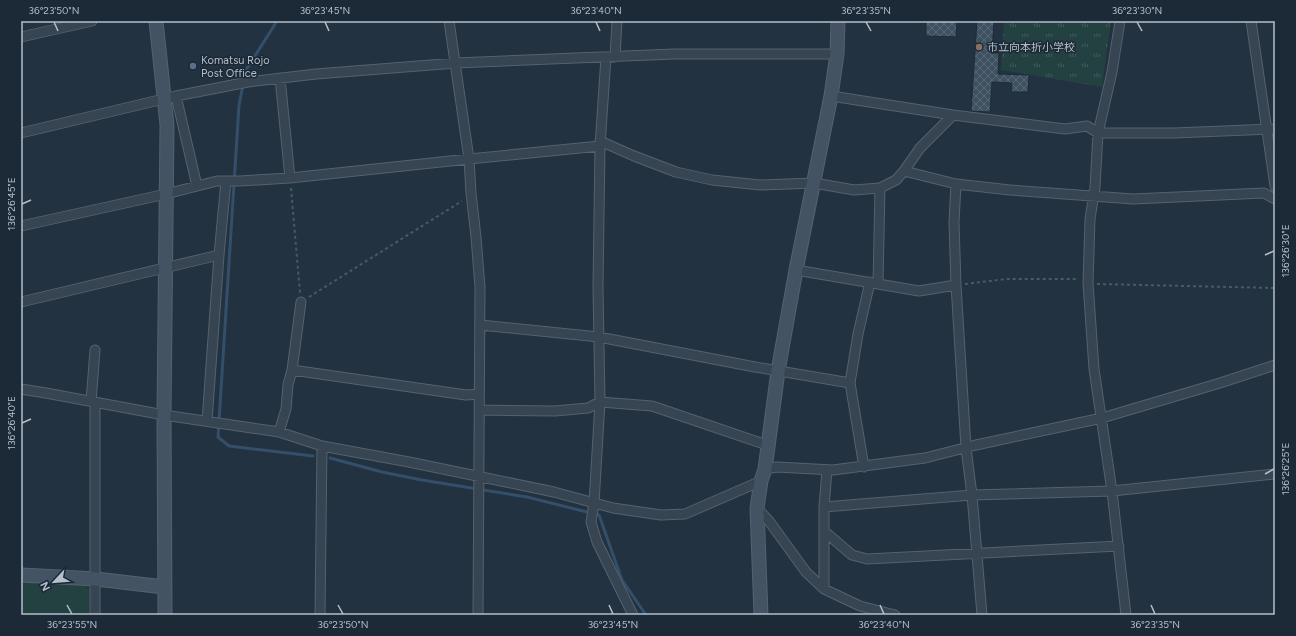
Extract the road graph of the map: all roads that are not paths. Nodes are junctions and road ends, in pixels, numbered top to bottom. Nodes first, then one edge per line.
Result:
1 (92, 21) edge
2 (156, 21) edge
3 (449, 21) edge
4 (616, 21) edge
5 (838, 21) edge
6 (1120, 21) edge
7 (1251, 21) edge
8 (21, 37) edge
9 (837, 54) junction
10 (611, 57) junction
11 (456, 63) junction
12 (280, 78) junction
13 (831, 96) junction
14 (170, 97) junction
15 (953, 115) junction
16 (1271, 130) edge
17 (21, 133) edge
18 (1098, 133) junction
19 (600, 144) junction
20 (469, 158) junction
21 (904, 171) junction
22 (290, 178) junction
23 (231, 181) junction
24 (814, 183) junction
25 (956, 184) junction
26 (198, 186) junction
27 (1275, 186) edge
28 (880, 188) junction
29 (166, 194) junction
30 (1093, 196) junction
31 (1275, 199) edge
32 (21, 226) edge
33 (218, 256) junction
34 (165, 268) junction
35 (796, 270) junction
36 (874, 283) junction
37 (956, 285) junction
38 (21, 302) edge
39 (301, 302) road end
40 (480, 324) junction
41 (598, 337) junction
42 (95, 350) dead end
43 (1275, 365) edge
44 (292, 370) junction
45 (778, 371) junction
46 (850, 383) junction
47 (21, 389) edge
48 (478, 394) junction
49 (93, 402) junction
50 (600, 402) junction
51 (479, 410) junction
52 (164, 414) junction
53 (1102, 418) junction
54 (209, 422) junction
55 (279, 432) junction
56 (767, 445) junction
57 (322, 446) junction
58 (966, 448) junction
59 (864, 467) junction
60 (827, 470) junction
61 (1275, 474) edge
62 (763, 475) junction
63 (479, 480) junction
64 (1112, 491) junction
65 (972, 495) junction
66 (593, 505) junction
67 (824, 507) junction
68 (757, 508) junction
69 (824, 531) junction
70 (1119, 546) junction
71 (977, 553) junction
72 (21, 575) edge
73 (96, 579) junction
74 (164, 587) junction
75 (824, 589) junction
76 (95, 615) edge
77 (165, 615) edge
78 (320, 615) edge
79 (478, 615) edge
80 (633, 615) edge
81 (761, 615) edge
82 (894, 615) edge
83 (982, 615) edge
84 (1126, 615) edge

1 - 8 street
2 - 14 street
3 - 11 street
4 - 10 street
5 - 9 street
6 - 18 street
7 - 16 street
9 - 10 street
9 - 13 street
10 - 11 street
10 - 19 street
11 - 12 street
11 - 20 street
12 - 14 street
12 - 22 street
13 - 15 street
13 - 24 street
14 - 17 street
14 - 26 street
14 - 29 street
15 - 18 street
15 - 21 street
16 - 18 street
16 - 27 street
18 - 30 street
19 - 20 street
19 - 24 street
19 - 41 street
20 - 22 street
20 - 40 street
21 - 25 street
21 - 28 street
22 - 23 street
23 - 26 street
23 - 33 street
24 - 28 street
24 - 35 street
25 - 30 street
25 - 37 street
26 - 29 street
28 - 36 street
29 - 32 street
29 - 34 street
30 - 31 street
30 - 53 street
33 - 34 street
33 - 54 street
34 - 38 street
34 - 52 street
35 - 36 street
35 - 45 street
36 - 37 street
36 - 46 street
37 - 58 street
39 - 44 street
40 - 41 street
40 - 48 street
41 - 45 street
41 - 50 street
42 - 49 street
43 - 53 street
44 - 48 street
44 - 55 street
45 - 46 street
45 - 56 street
46 - 59 street
47 - 49 street
48 - 51 street
49 - 52 street
49 - 73 street
50 - 51 street
50 - 56 street
50 - 66 street
51 - 63 street
52 - 54 street
52 - 74 street
53 - 58 street
53 - 64 street
54 - 55 street
55 - 57 street
56 - 62 street
57 - 63 street
57 - 78 street
58 - 59 street
58 - 65 street
59 - 60 street
60 - 62 street
60 - 67 street
61 - 64 street
62 - 66 street
62 - 68 street
63 - 66 street
63 - 79 street
64 - 65 street
64 - 70 street
65 - 67 street
65 - 71 street
66 - 80 street
67 - 69 street
68 - 75 street
68 - 81 street
69 - 71 street
69 - 75 street
70 - 71 street
70 - 84 street
71 - 83 street
72 - 73 street
73 - 74 street
73 - 76 street
74 - 77 street
75 - 82 street

